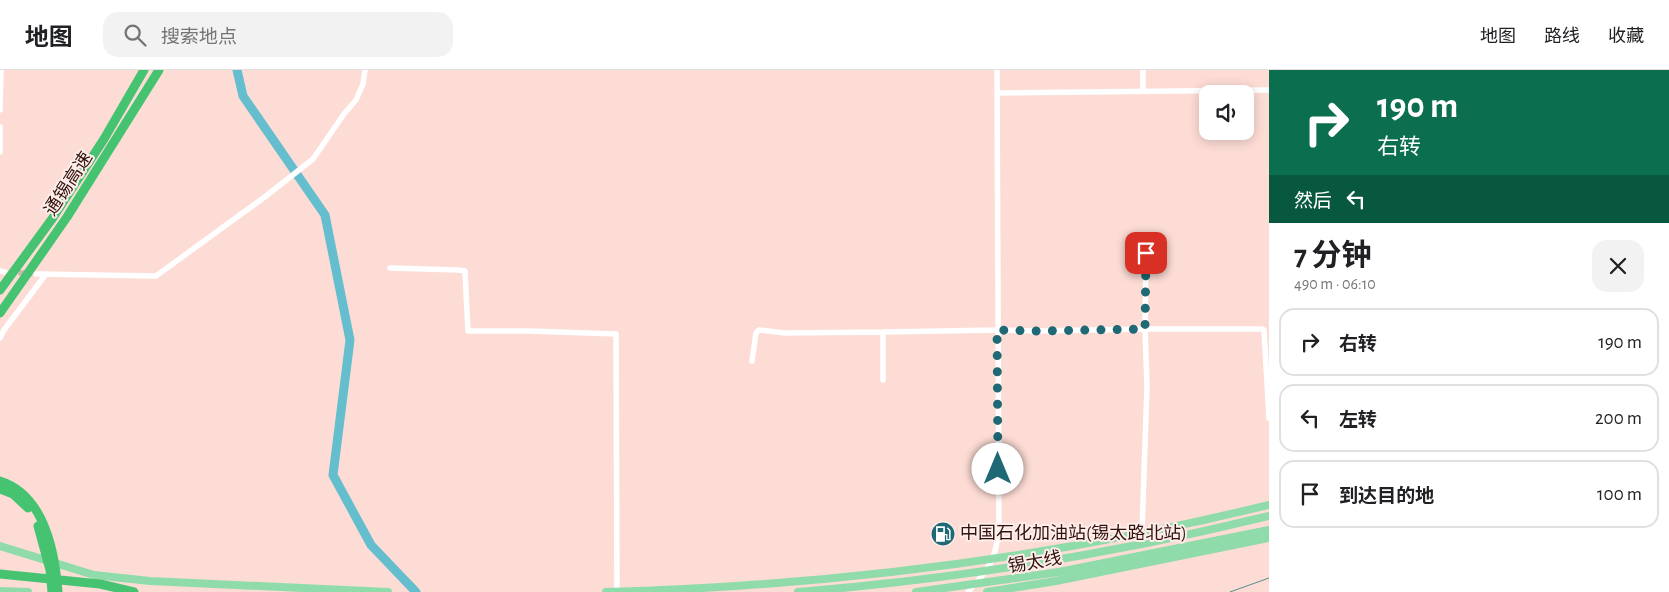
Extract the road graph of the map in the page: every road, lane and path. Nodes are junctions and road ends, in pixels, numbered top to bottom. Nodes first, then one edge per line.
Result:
1 (1, 70) edge
2 (144, 70) edge
3 (159, 70) edge
4 (365, 70) edge
5 (997, 70) edge
6 (1143, 70) edge
7 (1269, 90) edge
8 (1143, 91) junction
9 (997, 93) junction
10 (0, 110) edge
11 (0, 127) edge
12 (0, 152) edge
13 (1146, 253) dead end
14 (390, 268) dead end
15 (36, 274) tunnel mouth
16 (46, 274) junction
17 (0, 290) edge
18 (0, 313) edge
19 (1145, 329) junction
20 (997, 330) junction
21 (883, 332) junction
22 (0, 338) edge
23 (752, 362) dead end
24 (883, 380) dead end
25 (1269, 418) edge
26 (0, 481) edge
27 (0, 489) edge
28 (1269, 505) edge
29 (1269, 516) edge
30 (40, 524) junction
31 (1269, 530) edge
32 (1142, 532) junction
33 (1269, 538) edge
34 (0, 546) edge
35 (993, 559) junction
36 (985, 571) junction
37 (0, 574) edge
38 (975, 584) junction
39 (0, 591) edge
40 (28, 592) edge
41 (52, 592) edge
42 (58, 592) edge
43 (134, 592) edge
44 (388, 592) edge
45 (606, 592) edge
46 (617, 592) edge
47 (798, 592) edge
48 (916, 592) edge
49 (968, 592) edge
50 (986, 592) edge

1 - 10 street
2 - 17 highway, 通锡高速
3 - 18 highway, 通锡高速
4 - 16 street
5 - 9 street
6 - 8 street
7 - 8 street
8 - 9 street
9 - 20 street
11 - 12 street
13 - 19 street
14 - 46 street
15 - 16 street
16 - 22 street
19 - 20 street
19 - 25 street
19 - 32 street
20 - 21 street
20 - 35 street
21 - 23 street
21 - 24 street
26 - 30 highway
27 - 30 highway
28 - 32 main road
29 - 36 main road, 锡太线
30 - 41 highway
30 - 42 highway
31 - 38 main road, 锡太线
32 - 35 main road
33 - 50 main road
34 - 44 main road
35 - 36 street
35 - 46 main road
36 - 38 street
36 - 47 main road, 锡太线
37 - 43 highway
38 - 48 main road, 锡太线
38 - 49 street
39 - 40 main road
45 - 46 main road

